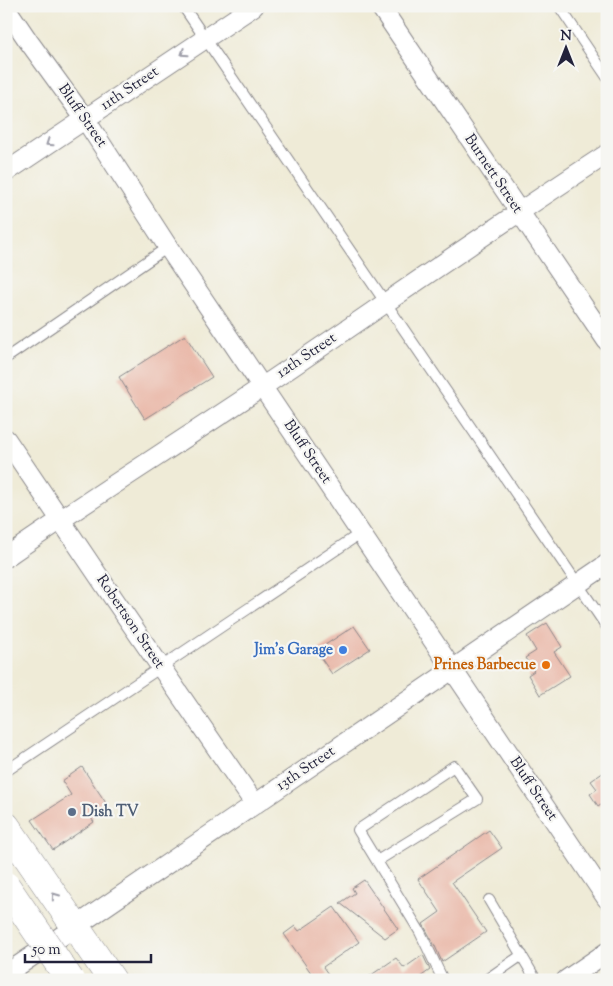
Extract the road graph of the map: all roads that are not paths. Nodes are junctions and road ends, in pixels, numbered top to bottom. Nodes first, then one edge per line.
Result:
1 (183, 6) edge
2 (254, 6) edge
3 (380, 6) edge
4 (559, 6) edge
5 (6, 8) edge
6 (205, 39) junction
7 (607, 77) edge
8 (85, 119) junction
9 (607, 154) edge
10 (6, 172) edge
11 (519, 211) junction
12 (168, 247) junction
13 (385, 303) junction
14 (607, 341) edge
15 (6, 358) edge
16 (263, 386) junction
17 (6, 439) edge
18 (60, 520) junction
19 (361, 533) junction
20 (6, 557) edge
21 (607, 564) edge
22 (578, 584) junction
23 (607, 627) edge
24 (161, 668) junction
25 (453, 669) junction
26 (6, 771) edge
27 (255, 804) junction
28 (6, 826) edge
29 (14, 855) edge
30 (377, 861) junction
31 (6, 886) edge
32 (607, 899) edge
33 (489, 900) dead end
34 (75, 926) junction
35 (607, 952) edge
36 (522, 955) junction
37 (6, 974) edge
38 (70, 980) edge
39 (112, 980) edge
40 (443, 980) edge
41 (486, 980) edge
42 (536, 980) edge
43 (566, 980) edge

1 - 6 lane
2 - 6 street, 11th Street
3 - 11 street, Burnett Street
4 - 7 lane
5 - 8 street, Bluff Street
6 -> 8 street, 11th Street
6 - 13 lane
8 -> 10 street, 11th Street
8 - 12 street, Bluff Street
9 - 11 street, 12th Street
11 - 13 street, 12th Street
11 - 14 street, Burnett Street
12 - 15 lane
12 - 16 street, Bluff Street
13 - 16 street, 12th Street
13 - 22 lane
16 - 18 street, 12th Street
16 - 19 street, Bluff Street
17 - 18 street, Robertson Street
18 - 20 street, 12th Street
18 - 24 street, Robertson Street
19 - 24 lane
19 - 25 street, Bluff Street
21 - 22 street, 13th Street
22 - 23 lane
22 - 25 street, 13th Street
24 - 26 lane
24 - 27 street, Robertson Street
25 - 27 street, 13th Street
25 - 32 street, Bluff Street
27 - 34 street, 13th Street
28 - 29 main road
34 -> 29 main road
30 - 30 lane
30 - 40 lane
31 - 38 main road, bridge
33 - 36 lane
34 - 37 street, 13th Street
34 - 39 main road
35 - 43 street
36 - 41 lane
36 - 42 lane

